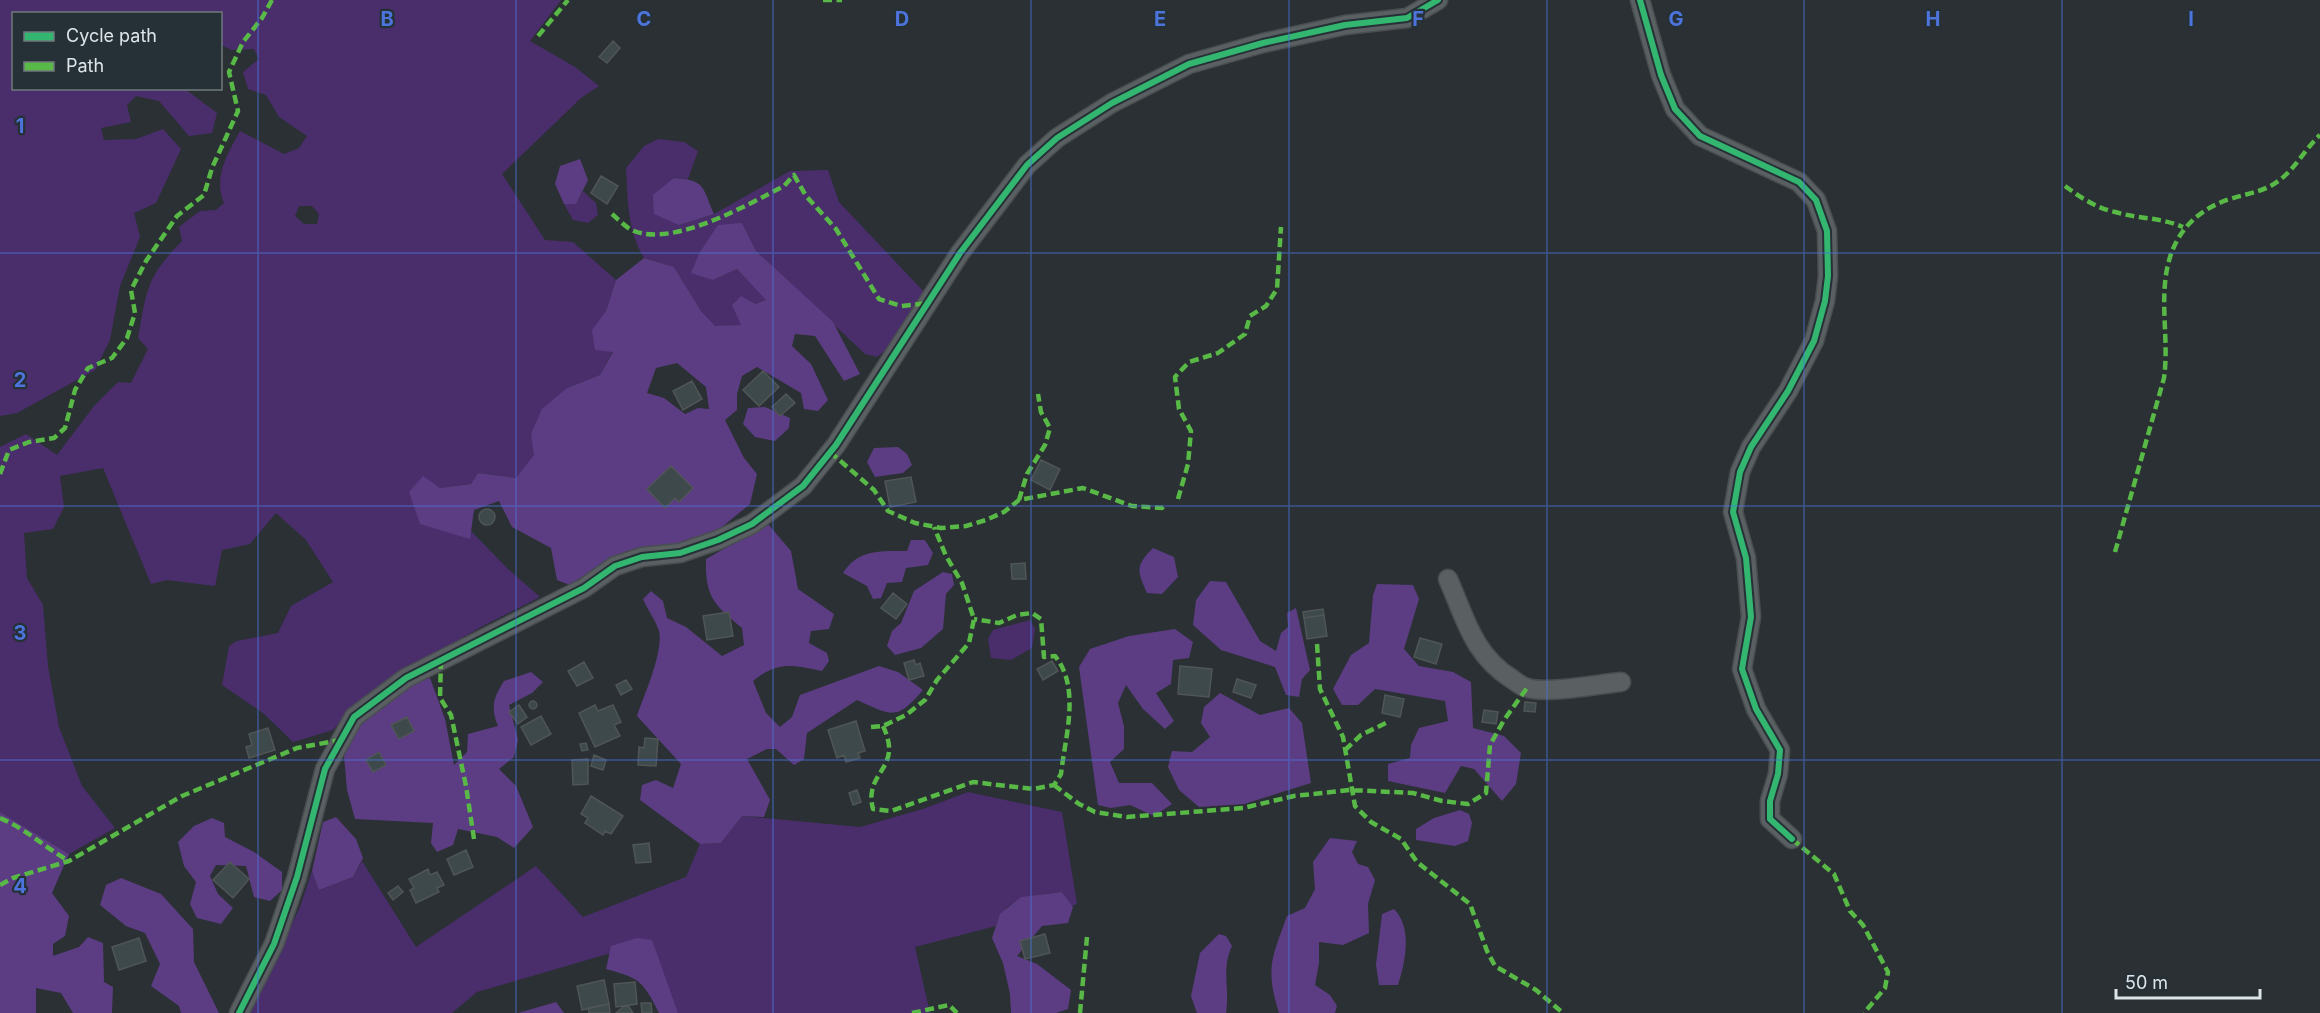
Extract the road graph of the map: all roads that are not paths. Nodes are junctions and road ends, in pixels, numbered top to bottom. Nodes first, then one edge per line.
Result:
1 (1438, 0) edge
2 (1640, 0) edge
3 (1448, 579) dead end
4 (1621, 682) dead end
5 (1792, 839) dead end
6 (239, 1013) edge

1 - 6 street
2 - 5 street
3 - 4 street

